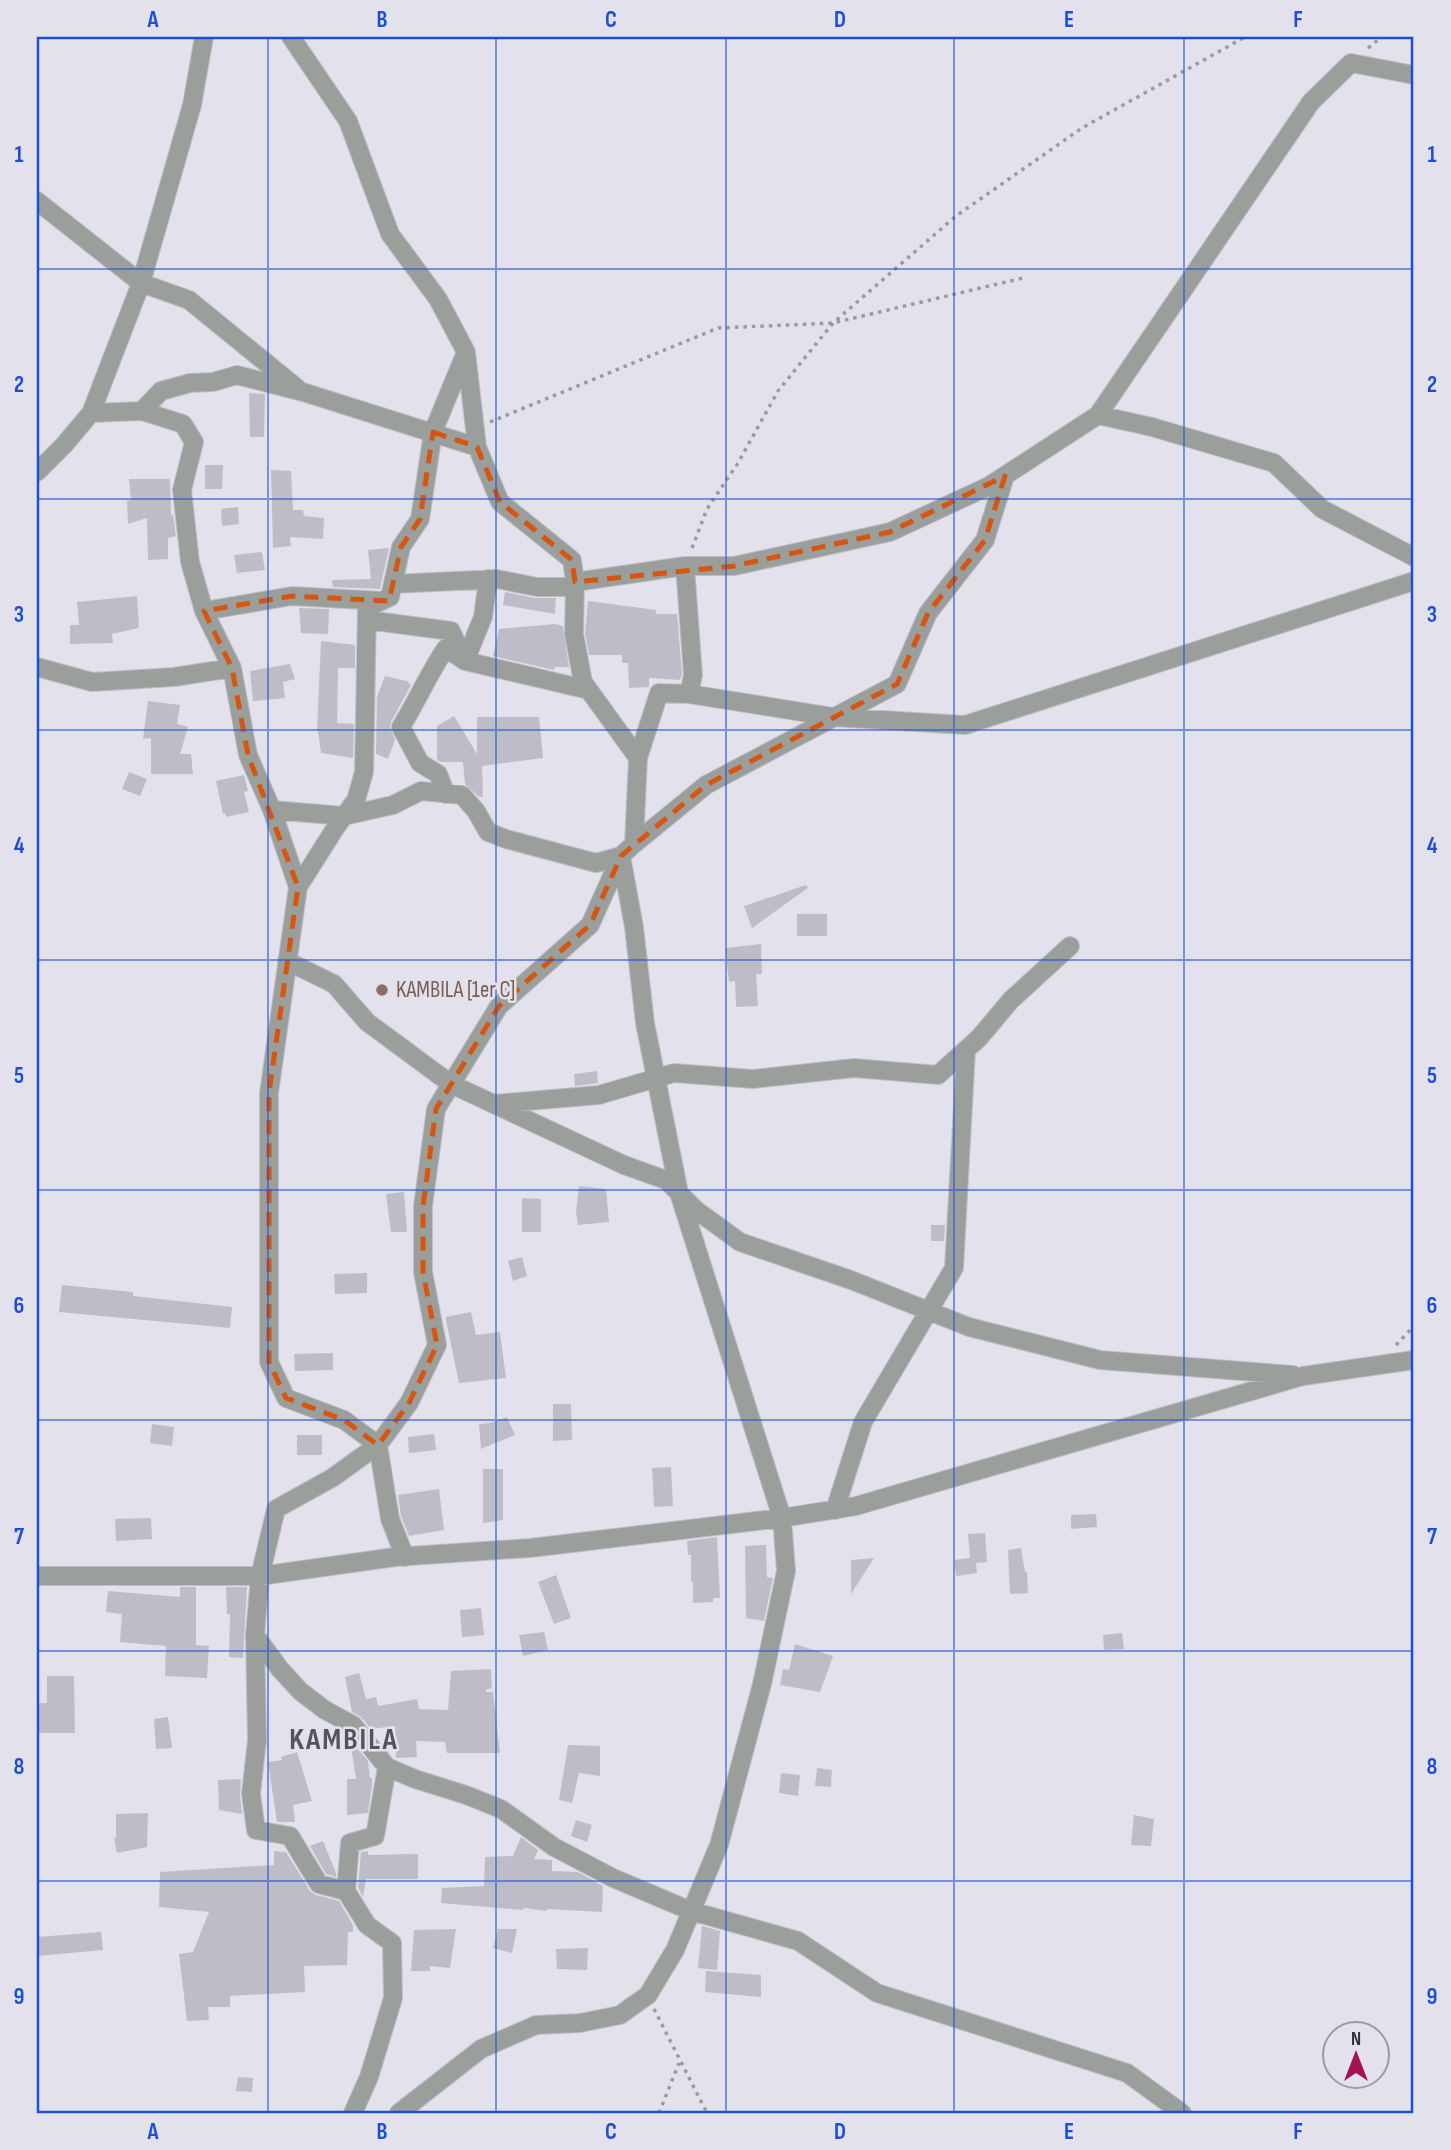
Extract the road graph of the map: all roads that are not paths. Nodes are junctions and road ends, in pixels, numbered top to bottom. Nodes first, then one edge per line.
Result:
1 (204, 37) edge
2 (291, 37) edge
3 (1414, 75) edge
4 (37, 201) edge
5 (141, 283) junction
6 (466, 352) junction
7 (303, 392) junction
8 (142, 411) junction
9 (91, 413) junction
10 (1098, 415) junction
11 (433, 432) junction
12 (477, 447) junction
13 (37, 472) edge
14 (1005, 476) junction
15 (1414, 557) edge
16 (685, 566) junction
17 (488, 579) junction
18 (1414, 581) edge
19 (393, 584) junction
20 (575, 584) junction
21 (382, 601) junction
22 (204, 611) junction
23 (368, 620) junction
24 (465, 661) junction
25 (37, 667) edge
26 (232, 668) junction
27 (589, 690) junction
28 (689, 694) junction
29 (834, 717) junction
30 (638, 758) junction
31 (446, 794) junction
32 (272, 810) junction
33 (344, 816) junction
34 (628, 850) junction
35 (298, 887) junction
36 (1070, 946) dead end
37 (287, 961) junction
38 (966, 1050) junction
39 (656, 1079) junction
40 (452, 1084) junction
41 (494, 1104) junction
42 (679, 1194) junction
43 (929, 1312) junction
44 (1414, 1360) edge
45 (1303, 1376) junction
46 (379, 1445) junction
47 (835, 1510) junction
48 (782, 1518) junction
49 (405, 1556) junction
50 (37, 1576) edge
51 (260, 1576) junction
52 (256, 1634) junction
53 (387, 1767) junction
54 (346, 1891) junction
55 (691, 1911) junction
56 (353, 2113) edge
57 (399, 2113) edge
58 (1182, 2113) edge

1 - 5 street
2 - 6 street
3 - 10 street
4 - 5 street
5 - 7 street
5 - 9 street
6 - 11 street
6 - 12 street
7 - 8 street
7 - 11 street
8 - 9 street
8 - 22 street
9 - 13 street
10 - 14 street
10 - 15 street
11 - 12 street
11 - 19 street
12 - 20 street
14 - 16 street
14 - 29 street
16 - 20 street
16 - 28 street
17 - 19 street
17 - 20 street
17 - 24 street
18 - 29 street
19 - 21 street
20 - 27 street
21 - 22 street
21 - 23 street
22 - 26 street
23 - 24 street
23 - 33 street
24 - 27 street
24 - 31 street
25 - 26 street
26 - 32 street
27 - 30 street
28 - 29 street
28 - 30 street
29 - 34 street
30 - 34 street
31 - 33 street
31 - 34 street
32 - 33 street
32 - 35 street
33 - 35 street
34 - 39 street
34 - 40 street
35 - 37 street
36 - 38 street
37 - 40 street
37 - 46 street
38 - 39 street
38 - 43 street
39 - 41 street
39 - 42 street
40 - 41 street
40 - 46 street
41 - 42 street
42 - 43 street
42 - 48 street
43 - 45 street
43 - 47 street
44 - 45 street
45 - 47 street
46 - 49 street
46 - 51 street
47 - 48 street
48 - 49 street
48 - 55 street
49 - 51 street
50 - 51 street
51 - 52 street
52 - 53 street
52 - 54 street
53 - 54 street
53 - 55 street
54 - 56 street
55 - 57 street
55 - 58 street

